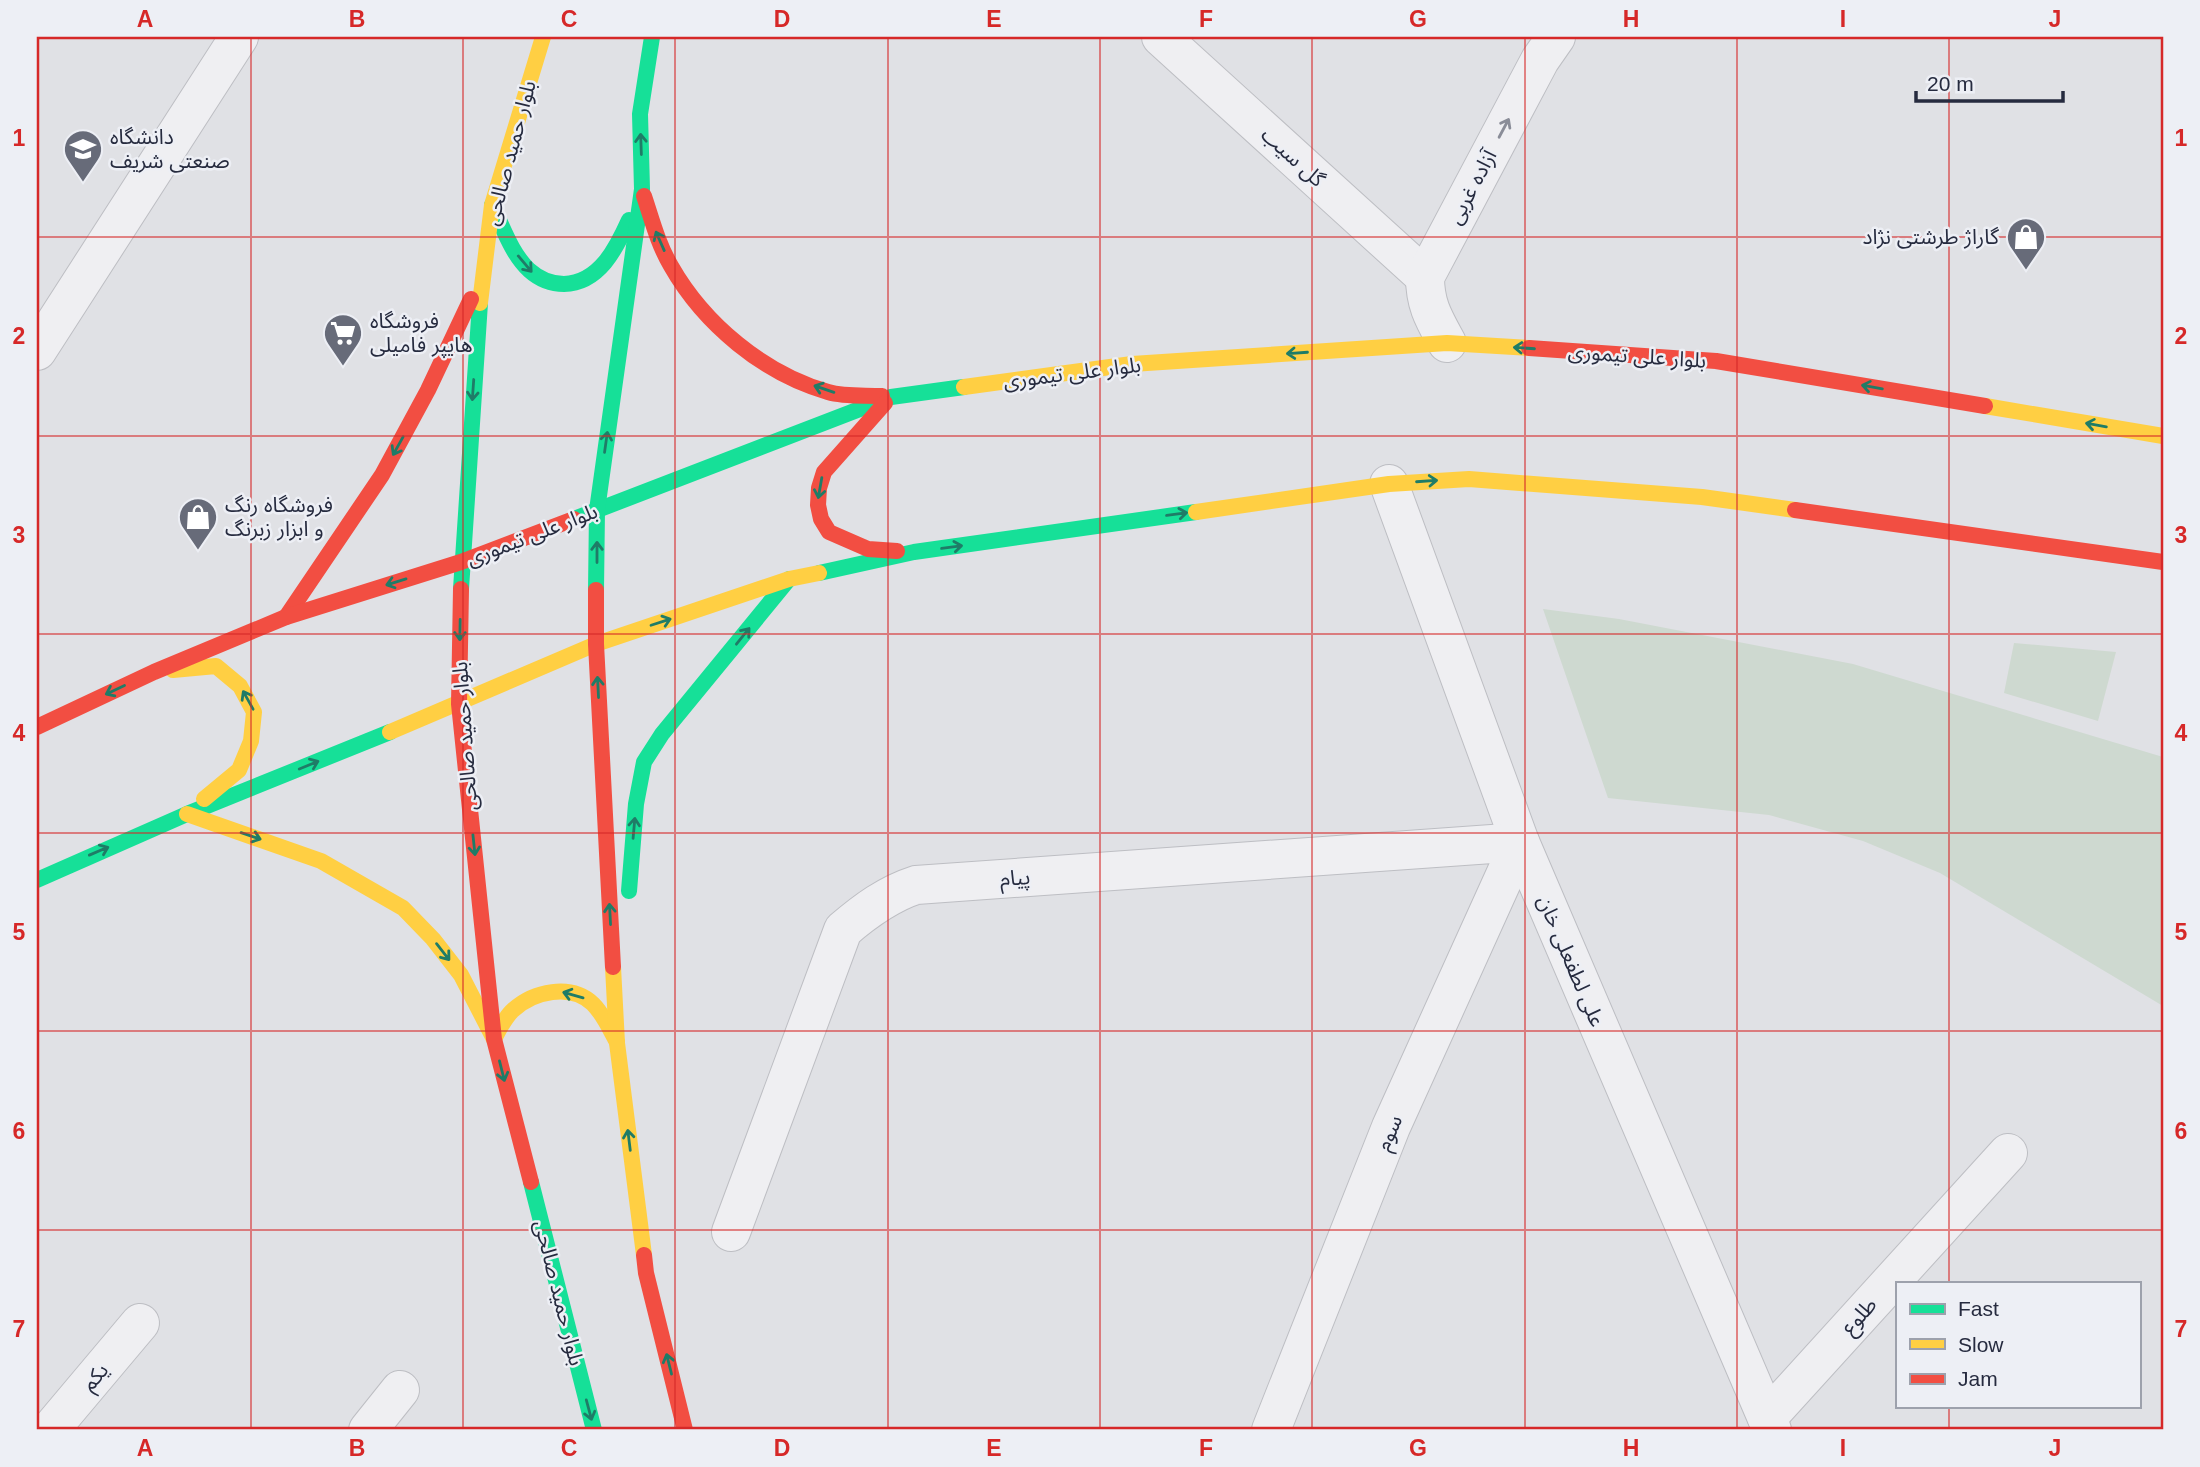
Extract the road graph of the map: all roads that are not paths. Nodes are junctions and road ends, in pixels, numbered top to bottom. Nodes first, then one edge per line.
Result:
1 (239, 37) edge
2 (543, 37) edge
3 (652, 37) edge
4 (1161, 37) edge
5 (1556, 37) edge
6 (642, 189) junction
7 (492, 205) junction
8 (482, 275) junction
9 (1425, 277) junction
10 (1447, 343) junction
11 (37, 351) edge
12 (891, 397) junction
13 (2163, 436) edge
14 (1389, 484) junction
15 (597, 510) junction
16 (914, 552) junction
17 (461, 562) junction
18 (2163, 562) edge
19 (789, 579) junction
20 (286, 617) junction
21 (596, 644) junction
22 (154, 672) junction
23 (459, 704) junction
24 (37, 727) edge
25 (187, 814) junction
26 (1520, 842) junction
27 (37, 880) edge
28 (494, 1039) junction
29 (617, 1043) junction
30 (2008, 1153) dead end
31 (731, 1232) dead end
32 (140, 1323) dead end
33 (400, 1390) dead end
34 (1770, 1424) edge
35 (50, 1430) edge
36 (368, 1430) edge
37 (594, 1430) edge
38 (685, 1430) edge
39 (1271, 1430) edge

1 - 11 street
2 - 7 main road, بلوار حمید صالحی
6 -> 3 main road
4 - 9 street, گل سیب
9 -> 5 street, آزاده غربی
7 -> 6 main road
12 -> 6 main road
15 -> 6 main road
7 - 8 main road, بلوار حمید صالحی
8 -> 17 main road, بلوار حمید صالحی
8 -> 20 main road
9 - 10 street
10 -> 12 main road, بلوار علی تیموری
13 -> 10 main road, بلوار علی تیموری
12 - 15 main road, بلوار علی تیموری
12 -> 16 main road
16 -> 14 main road
14 -> 18 main road
14 - 26 street, علی لطفعلی خان
15 - 17 main road, بلوار علی تیموری
21 -> 15 main road
16 - 19 main road
17 -> 20 main road, بلوار علی تیموری
17 -> 23 main road, بلوار حمید صالحی
21 -> 19 main road
29 -> 19 main road
20 - 22 main road, بلوار علی تیموری
21 - 23 main road
29 -> 21 main road
22 -> 24 main road, بلوار علی تیموری
25 -> 22 main road
25 -> 23 main road
23 -> 28 main road, بلوار حمید صالحی
27 -> 25 main road
25 -> 28 main road
26 - 31 street, پیام
26 - 34 street, علی لطفعلی خان
26 - 39 street, سوم
29 -> 28 main road
28 -> 37 main road, بلوار حمید صالحی
38 -> 29 main road
30 - 34 street, طلوع
32 - 35 street, یکم
33 - 36 street

